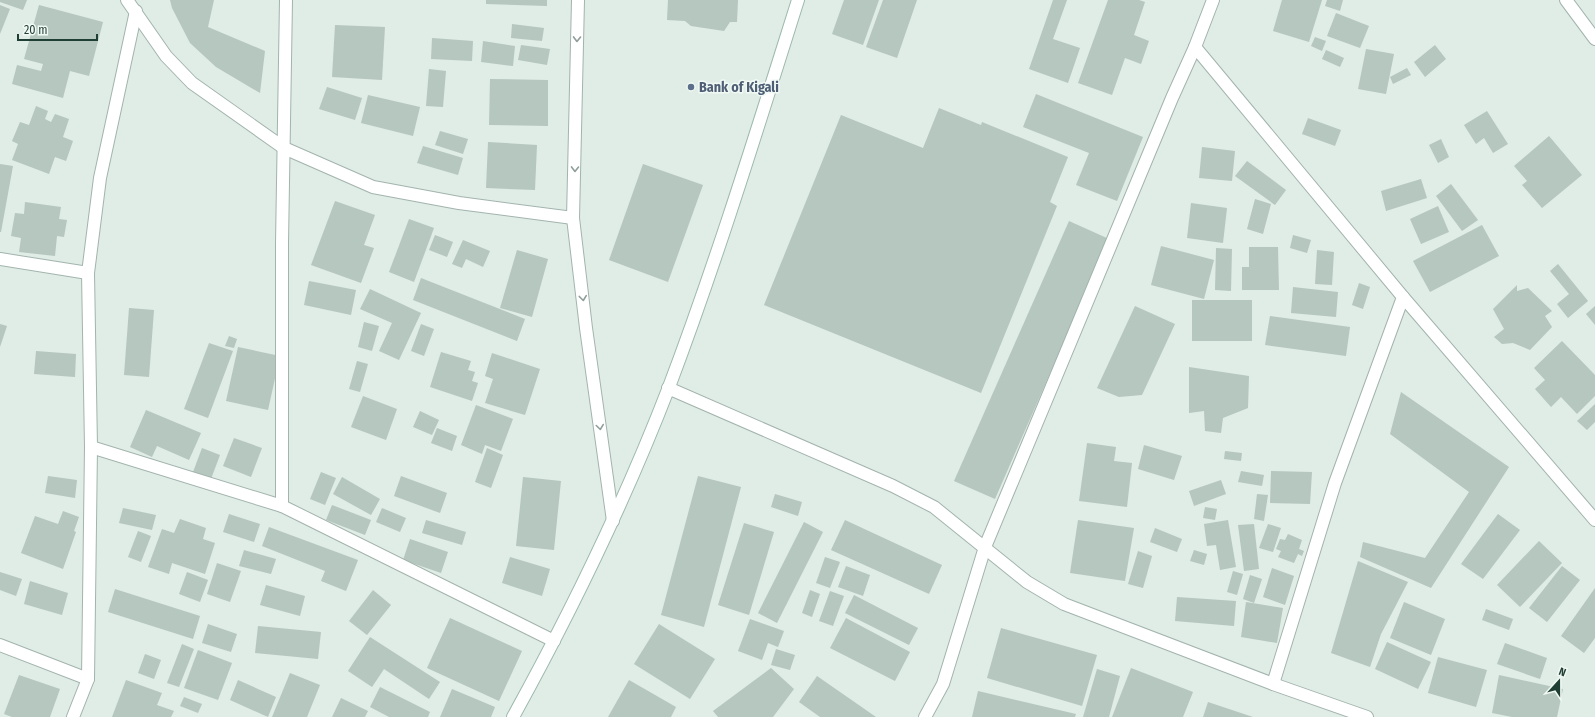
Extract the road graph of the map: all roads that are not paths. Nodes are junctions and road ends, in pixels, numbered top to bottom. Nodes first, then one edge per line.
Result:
1 (127, 0) edge
2 (286, 0) edge
3 (578, 0) edge
4 (798, 0) edge
5 (1213, 0) edge
6 (1566, 0) edge
7 (136, 11) junction
8 (1595, 39) edge
9 (1195, 47) junction
10 (284, 148) junction
11 (574, 218) junction
12 (0, 259) edge
13 (88, 273) junction
14 (1403, 297) junction
15 (668, 388) junction
16 (91, 447) junction
17 (282, 506) junction
18 (1595, 520) edge
19 (613, 521) junction
20 (984, 547) junction
21 (554, 641) junction
22 (0, 645) edge
23 (88, 679) junction
24 (1273, 684) junction
25 (73, 717) edge
26 (513, 717) edge
27 (925, 717) edge
28 (1367, 717) edge

1 - 7 street
2 - 10 street
3 -> 11 street
4 - 15 street
5 - 9 street
6 - 8 street
7 - 10 street
7 - 13 street
9 - 14 street
9 - 20 street
10 - 11 street
10 - 17 street
11 -> 19 street
12 - 13 street
13 - 16 street
14 - 18 street
14 - 24 street
15 - 19 street
15 - 20 street
16 - 17 street
16 - 23 street
17 - 21 street
19 - 21 street
20 - 24 street
20 - 27 street
21 - 26 street
22 - 23 street
23 - 25 street
24 - 28 street

